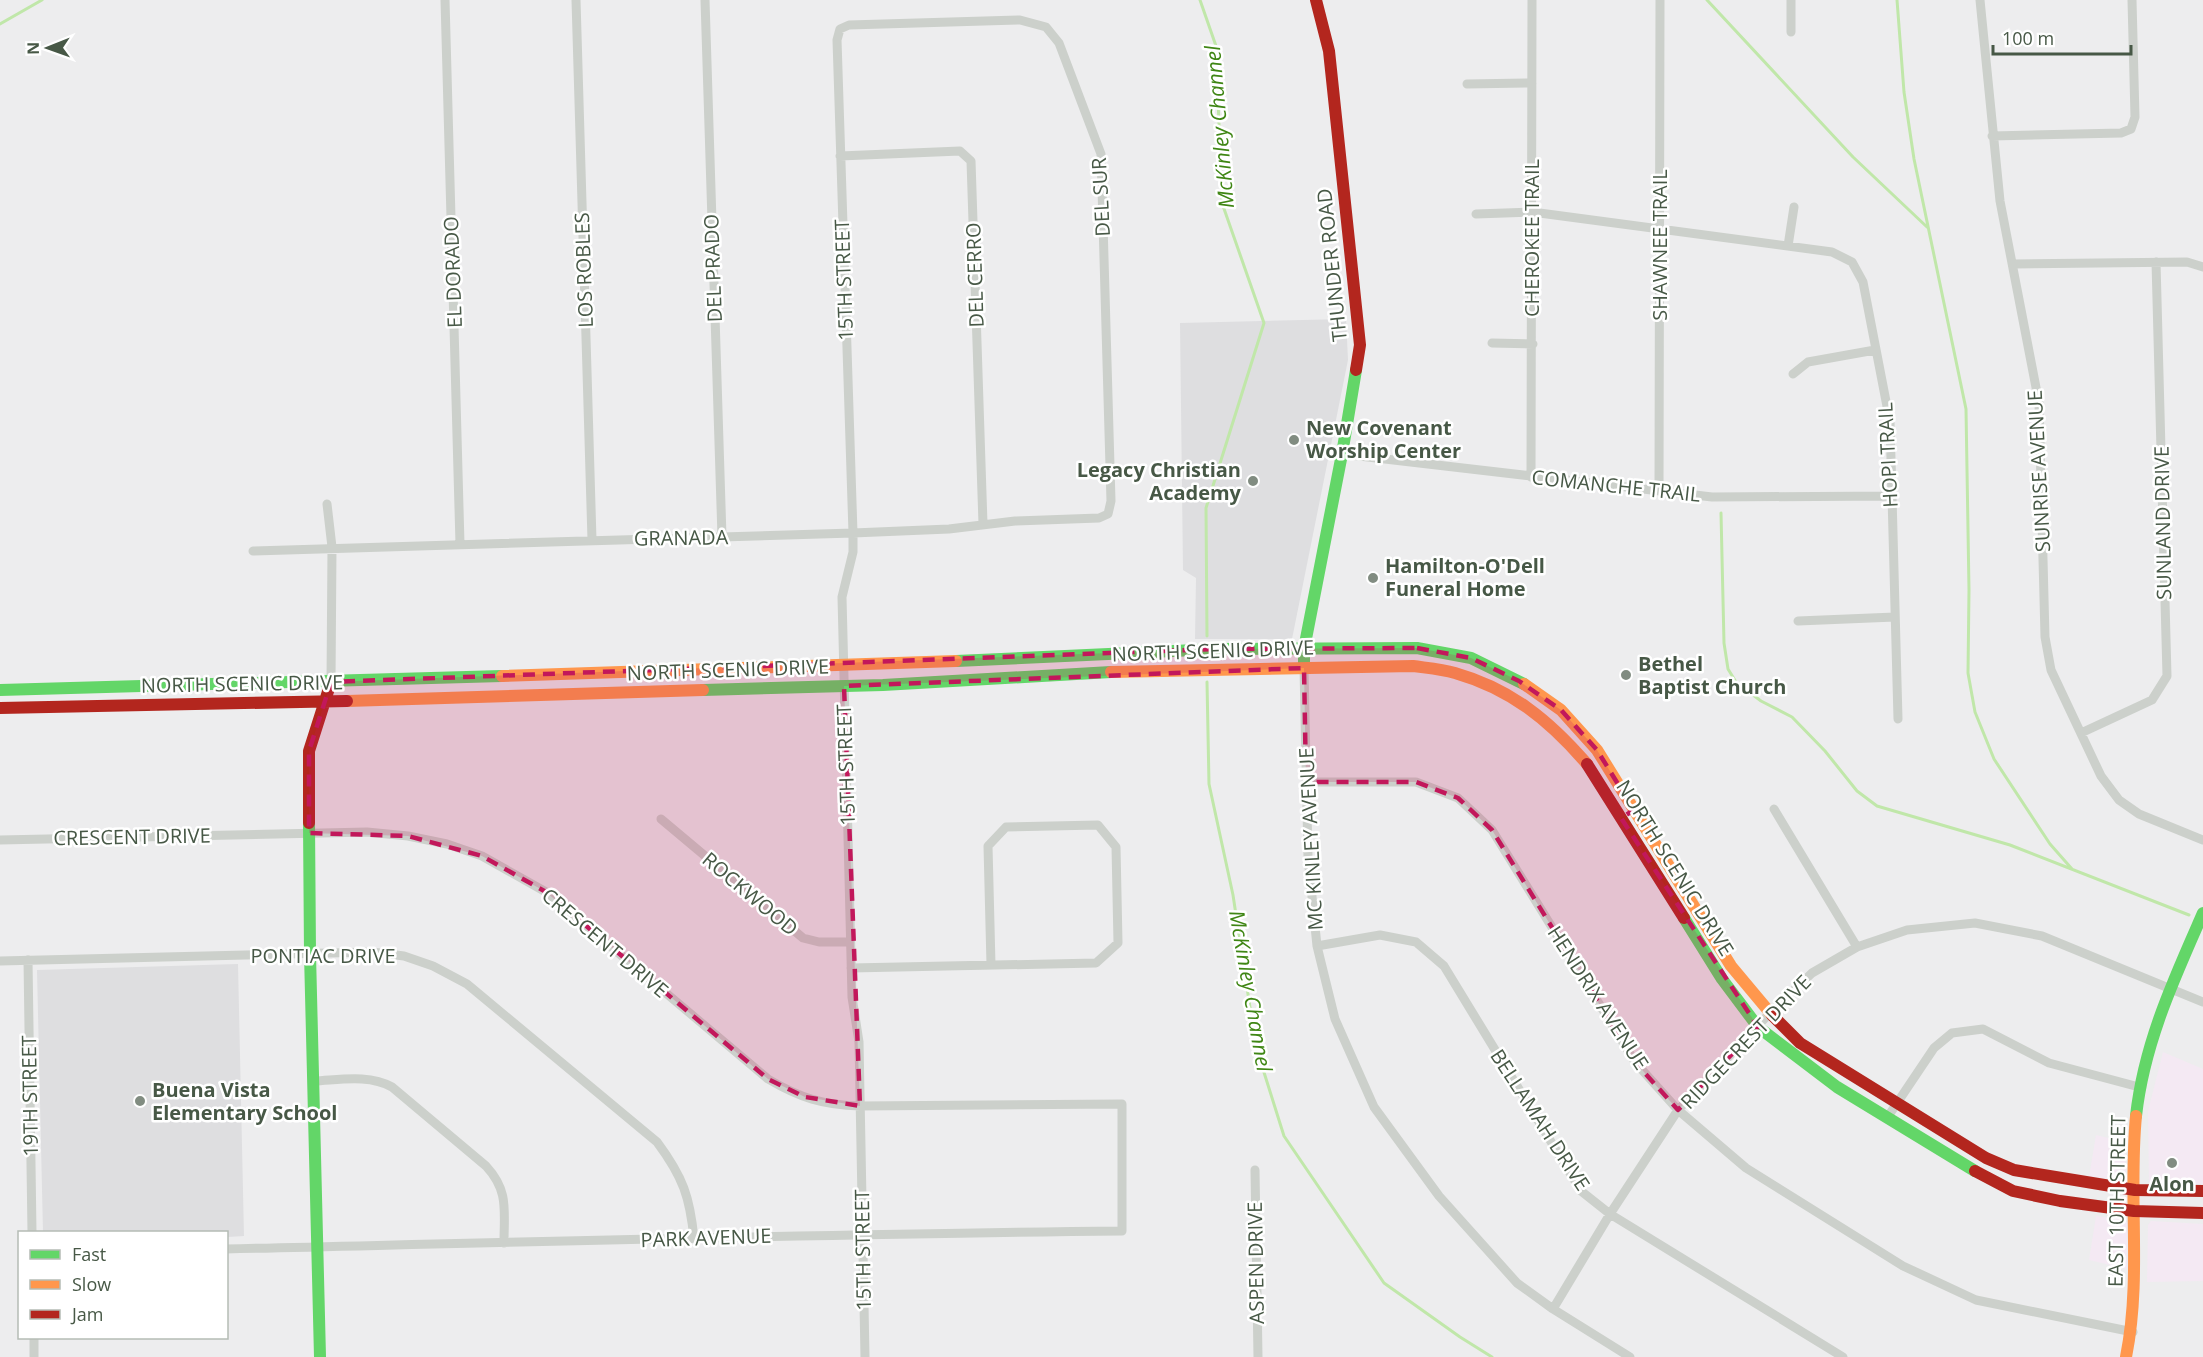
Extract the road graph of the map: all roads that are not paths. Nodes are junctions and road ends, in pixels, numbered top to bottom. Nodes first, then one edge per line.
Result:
1 (445, 0) edge
2 (576, 0) edge
3 (705, 0) edge
4 (1316, 0) edge
5 (1532, 0) edge
6 (1660, 0) edge
7 (1791, 0) edge
8 (1980, 0) edge
9 (2132, 0) edge
10 (840, 29) joint
11 (1791, 33) dead end
12 (1532, 83) junction
13 (1467, 84) dead end
14 (1992, 136) junction
15 (840, 156) junction
16 (1794, 207) dead end
17 (1532, 212) junction
18 (1476, 214) dead end
19 (1660, 229) junction
20 (1788, 246) junction
21 (2156, 262) junction
22 (2013, 264) junction
23 (2203, 267) edge
24 (1492, 343) dead end
25 (1533, 344) junction
26 (1875, 350) junction
27 (1793, 374) dead end
28 (1342, 454) junction
29 (1531, 477) junction
30 (1659, 491) junction
31 (1891, 496) junction
32 (327, 504) dead end
33 (1108, 514) joint
34 (983, 524) junction
35 (853, 533) junction
36 (722, 537) junction
37 (592, 540) junction
38 (460, 544) junction
39 (332, 547) junction
40 (253, 550) dead end
41 (1895, 617) junction
42 (1798, 621) dead end
43 (1304, 650) junction
44 (1080, 656) junction
45 (843, 666) junction
46 (1304, 668) junction
47 (1080, 673) junction
48 (332, 682) junction
49 (844, 686) junction
50 (0, 690) edge
51 (326, 702) junction
52 (0, 708) edge
53 (1898, 719) dead end
54 (2081, 733) junction
55 (1306, 782) junction
56 (1774, 809) dead end
57 (1634, 810) junction
58 (1621, 818) junction
59 (661, 819) dead end
60 (309, 833) junction
61 (0, 840) edge
62 (2203, 840) edge
63 (2203, 913) edge
64 (850, 942) junction
65 (1317, 946) junction
66 (1857, 947) junction
67 (310, 954) junction
68 (28, 960) junction
69 (0, 961) edge
70 (991, 965) junction
71 (851, 968) junction
72 (2170, 989) junction
73 (2203, 1002) edge
74 (1770, 1013) junction
75 (1758, 1027) junction
76 (314, 1081) junction
77 (2139, 1087) junction
78 (1897, 1103) junction
79 (860, 1106) junction
80 (1678, 1110) junction
81 (1887, 1118) junction
82 (1122, 1167) joint
83 (1255, 1170) dead end
84 (2135, 1190) junction
85 (2203, 1191) edge
86 (2134, 1211) junction
87 (2203, 1213) edge
88 (1610, 1214) junction
89 (32, 1231) edge
90 (863, 1234) junction
91 (694, 1239) junction
92 (504, 1243) junction
93 (317, 1246) junction
94 (228, 1249) edge
95 (1553, 1309) junction
96 (2133, 1332) junction
97 (34, 1339) edge
98 (34, 1357) edge
99 (320, 1357) edge
100 (865, 1357) edge
101 (1258, 1357) edge
102 (1629, 1357) edge
103 (1843, 1357) edge
104 (2126, 1357) edge

1 - 38 street, EL DORADO
2 - 37 street, LOS ROBLES
3 - 36 street, DEL PRADO
4 - 28 main road, THUNDER ROAD
5 - 12 street, CHEROKEE TRAIL
6 - 19 street, SHAWNEE TRAIL
7 - 11 street
8 - 14 street, SUNRISE AVENUE
9 - 14 street
10 - 15 street, 15TH STREET
10 - 33 street, DEL SUR
12 - 13 street
12 - 17 street, CHEROKEE TRAIL
14 - 22 street, SUNRISE AVENUE
15 - 34 street, DEL CERRO
15 - 35 street, 15TH STREET
16 - 20 street
17 - 18 street, HOPI TRAIL
17 - 19 street, HOPI TRAIL
17 - 25 street, CHEROKEE TRAIL
19 - 20 street, HOPI TRAIL
19 - 30 street, SHAWNEE TRAIL
20 - 26 street, HOPI TRAIL
21 - 22 street
21 - 23 street
21 - 54 street, SUNLAND DRIVE
22 - 54 street, SUNRISE AVENUE
24 - 25 street
25 - 29 street, CHEROKEE TRAIL
26 - 27 street
26 - 31 street, HOPI TRAIL
28 - 29 street, COMANCHE TRAIL
28 - 43 main road, THUNDER ROAD
29 - 30 street, COMANCHE TRAIL
30 - 31 street, COMANCHE TRAIL
31 - 41 street, HOPI TRAIL
32 - 39 street
33 - 34 street, GRANADA
34 - 35 street, GRANADA
35 - 36 street, GRANADA
35 - 45 street, 15TH STREET
36 - 37 street, GRANADA
37 - 38 street, GRANADA
38 - 39 street, GRANADA
39 - 40 street, GRANADA
39 - 48 street
41 - 42 street
41 - 53 street, HOPI TRAIL
43 - 44 main road, NORTH SCENIC DRIVE
43 - 46 main road, THUNDER ROAD
43 - 57 main road, NORTH SCENIC DRIVE
44 - 45 main road, NORTH SCENIC DRIVE
44 - 47 street
45 - 48 main road, NORTH SCENIC DRIVE
45 - 49 street, 15TH STREET
46 - 47 main road, NORTH SCENIC DRIVE
46 - 55 street, MC KINLEY AVENUE
46 - 58 main road, NORTH SCENIC DRIVE
47 - 49 main road, NORTH SCENIC DRIVE
48 - 50 main road, NORTH SCENIC DRIVE
48 - 51 main road
49 - 51 main road, NORTH SCENIC DRIVE
49 - 64 street, 15TH STREET
51 - 52 main road, NORTH SCENIC DRIVE
51 - 60 main road
54 - 62 street, SUNRISE AVENUE
55 - 65 street, MC KINLEY AVENUE
55 - 80 street, HENDRIX AVENUE
56 - 66 street
57 - 58 street
57 - 74 main road, NORTH SCENIC DRIVE
58 - 75 main road, NORTH SCENIC DRIVE
59 - 64 street, ROCKWOOD
60 - 61 street, CRESCENT DRIVE
60 - 67 main road
60 - 79 street, CRESCENT DRIVE
63 - 72 main road, EAST 10TH STREET
64 - 71 street, 15TH STREET
65 - 88 street, BELLAMAH DRIVE
65 - 95 street, MC KINLEY AVENUE
66 - 72 street, RIDGECREST DRIVE
66 - 74 street, RIDGECREST DRIVE
67 - 68 street, PONTIAC DRIVE
67 - 76 main road
67 - 91 street, PONTIAC DRIVE
68 - 69 street, PONTIAC DRIVE
68 - 89 street, 19TH STREET
70 - 70 street
70 - 71 street
71 - 79 street, 15TH STREET
72 - 73 street, RIDGECREST DRIVE
72 - 77 main road, EAST 10TH STREET
74 - 75 street, RIDGECREST DRIVE
74 - 78 main road, NORTH SCENIC DRIVE
75 - 80 street, RIDGECREST DRIVE
75 - 81 main road, NORTH SCENIC DRIVE
76 - 92 street
76 - 93 main road
77 - 78 street
77 - 84 main road, EAST 10TH STREET
78 - 81 street
78 - 84 main road, NORTH SCENIC DRIVE
79 - 82 street, CRESCENT DRIVE
79 - 90 street, 15TH STREET
80 - 88 street, RIDGECREST DRIVE
80 - 96 street, HENDRIX AVENUE
81 - 86 main road, NORTH SCENIC DRIVE
82 - 90 street, PARK AVENUE
83 - 101 street, ASPEN DRIVE
84 - 85 main road, NORTH SCENIC DRIVE
84 - 86 main road, EAST 10TH STREET
86 - 87 main road, NORTH SCENIC DRIVE
86 - 96 main road, EAST 10TH STREET
88 - 95 street, RIDGECREST DRIVE
88 - 103 street, BELLAMAH DRIVE
90 - 91 street, PARK AVENUE
90 - 100 street, 15TH STREET
91 - 92 street, PARK AVENUE
92 - 93 street, PARK AVENUE
93 - 94 street, PARK AVENUE
93 - 99 main road
95 - 102 street, MC KINLEY AVENUE
96 - 104 main road, EAST 10TH STREET
97 - 98 street

